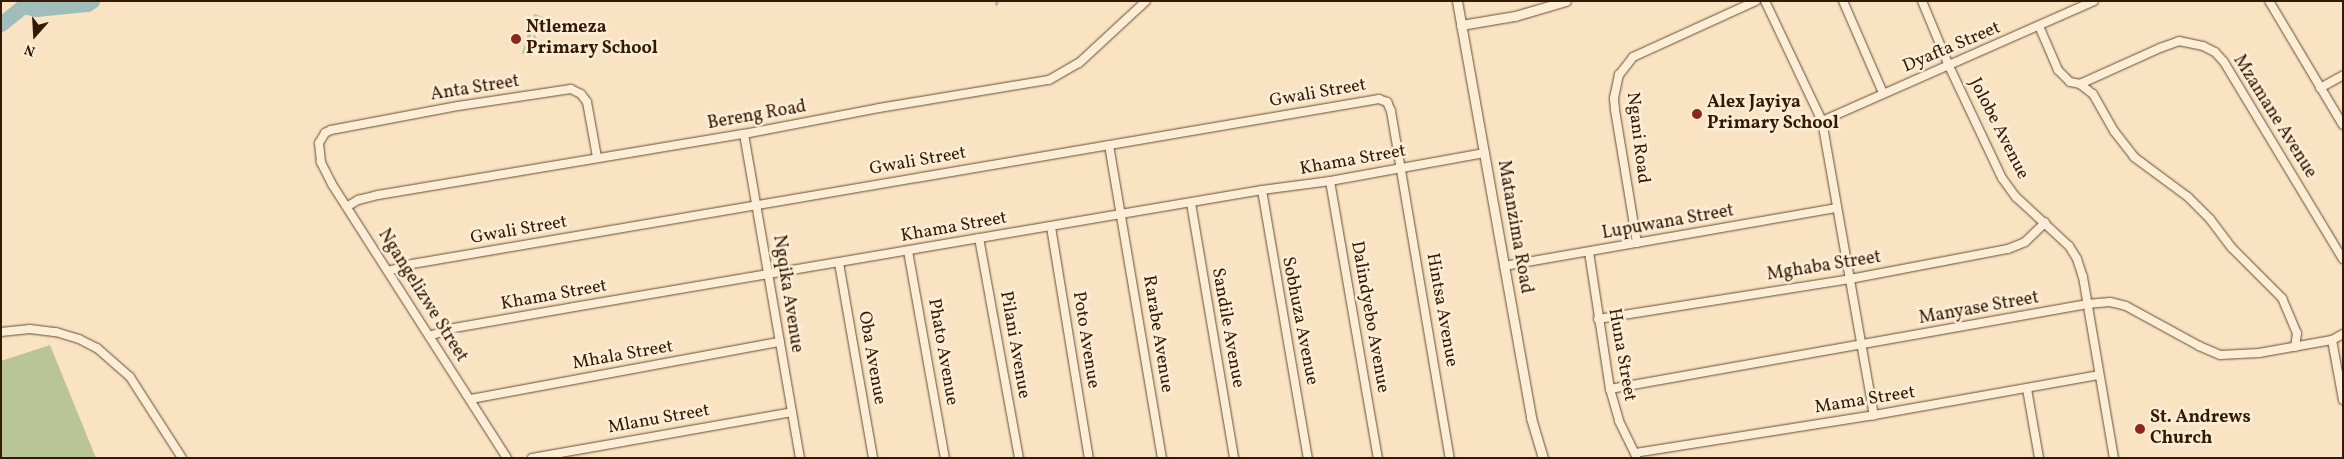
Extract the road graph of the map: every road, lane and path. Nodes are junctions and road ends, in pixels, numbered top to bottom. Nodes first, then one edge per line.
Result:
1 (1146, 1) edge
2 (1458, 1) edge
3 (1566, 1) edge
4 (1756, 1) edge
5 (1765, 1) edge
6 (1842, 1) edge
7 (1922, 1) edge
8 (2094, 1) edge
9 (2269, 1) edge
10 (1462, 25) junction
11 (2039, 26) junction
12 (1949, 66) junction
13 (2343, 74) edge
14 (2080, 84) junction
15 (2320, 88) junction
16 (1883, 94) junction
17 (1822, 121) junction
18 (2343, 125) edge
19 (744, 134) junction
20 (1109, 146) junction
21 (318, 148) joint
22 (1484, 153) junction
23 (597, 157) junction
24 (1401, 168) junction
25 (1330, 181) junction
26 (1262, 190) junction
27 (1191, 203) junction
28 (757, 205) junction
29 (348, 206) junction
30 (1837, 208) junction
31 (1122, 214) junction
32 (2045, 223) junction
33 (1051, 227) junction
34 (979, 238) junction
35 (1637, 243) junction
36 (908, 251) junction
37 (1589, 252) junction
38 (2343, 259) edge
39 (839, 263) junction
40 (1504, 266) junction
41 (388, 271) junction
42 (769, 274) junction
43 (1850, 278) junction
44 (2086, 304) junction
45 (1598, 319) junction
46 (1, 332) edge
47 (2343, 334) edge
48 (429, 336) junction
49 (2332, 340) junction
50 (780, 342) junction
51 (1862, 345) junction
52 (2295, 347) junction
53 (2098, 375) junction
54 (1610, 389) junction
55 (2027, 389) junction
56 (471, 399) junction
57 (2343, 400) edge
58 (792, 412) junction
59 (1874, 415) junction
60 (1636, 456) edge
61 (182, 458) edge
62 (507, 458) edge
63 (532, 458) edge
64 (800, 458) edge
65 (873, 458) edge
66 (946, 458) edge
67 (1019, 458) edge
68 (1089, 458) edge
69 (1162, 458) edge
70 (1234, 458) edge
71 (1308, 458) edge
72 (1378, 458) edge
73 (1450, 458) edge
74 (1543, 458) edge
75 (2039, 458) edge
76 (2114, 458) edge

1 - 19 street, Bereng Road
2 - 10 street, Matanzima Road
3 - 10 street
4 - 35 street, Ngani Road
5 - 17 street
6 - 16 street
7 - 12 street, Jolobe Avenue
8 - 11 street, Dyafta Street
9 - 15 street
10 - 22 street, Matanzima Road
11 - 12 street, Dyafta Street
11 - 14 street
12 - 16 street, Dyafta Street
12 - 32 street, Jolobe Avenue
13 - 15 street
14 - 38 street, Mzamane Avenue
14 - 52 street
15 - 18 street
16 - 17 street, Dyafta Street
17 - 30 street
19 - 23 street, Bereng Road
19 - 28 street, Ngqika Avenue
20 - 24 street, Gwali Street
20 - 28 street, Gwali Street
20 - 31 street, Rarabe Avenue
21 - 23 street, Anta Street
21 - 29 street, Ngangelizwe Street
22 - 24 street, Khama Street
22 - 40 street, Matanzima Road
23 - 29 street, Bereng Road
24 - 25 street, Khama Street
24 - 73 street, Hintsa Avenue
25 - 26 street, Khama Street
25 - 72 street, Dalindyebo Avenue
26 - 27 street, Khama Street
26 - 71 street, Sobhuza Avenue
27 - 31 street, Khama Street
27 - 70 street, Sandile Avenue
28 - 41 street, Gwali Street
28 - 42 street, Ngqika Avenue
29 - 41 street, Ngangelizwe Street
30 - 35 street, Lupuwana Street
30 - 43 street
31 - 33 street, Khama Street
31 - 69 street, Rarabe Avenue
32 - 43 street, Mghaba Street
32 - 44 street, Jolobe Avenue
33 - 34 street, Khama Street
33 - 68 street, Poto Avenue
34 - 36 street, Khama Street
34 - 67 street, Pilani Avenue
35 - 37 street, Lupuwana Street
36 - 39 street, Khama Street
36 - 66 street, Phato Avenue
37 - 40 street, Lupuwana Street
37 - 45 street, Huna Street
39 - 42 street, Khama Street
39 - 65 street, Oba Avenue
40 - 74 street, Matanzima Road
41 - 48 street, Ngangelizwe Street
42 - 48 street, Khama Street
42 - 50 street, Ngqika Avenue
43 - 45 street, Mghaba Street
43 - 51 street
44 - 51 street, Manyase Street
44 - 52 street, Manyase Street
44 - 53 street, Jolobe Avenue
45 - 54 street, Huna Street
46 - 61 street
47 - 49 street, Manyase Street
48 - 56 street, Ngangelizwe Street
49 - 52 street, Manyase Street
49 - 57 street
50 - 56 street, Mhala Street
50 - 58 street, Ngqika Avenue
51 - 54 street, Manyase Street
51 - 59 street
53 - 55 street, Mama Street
53 - 76 street, Jolobe Avenue
54 - 60 street, Huna Street
55 - 59 street, Mama Street
55 - 75 street
56 - 62 street, Ngangelizwe Street
58 - 63 street, Mlanu Street
58 - 64 street, Ngqika Avenue
59 - 60 street, Mama Street

